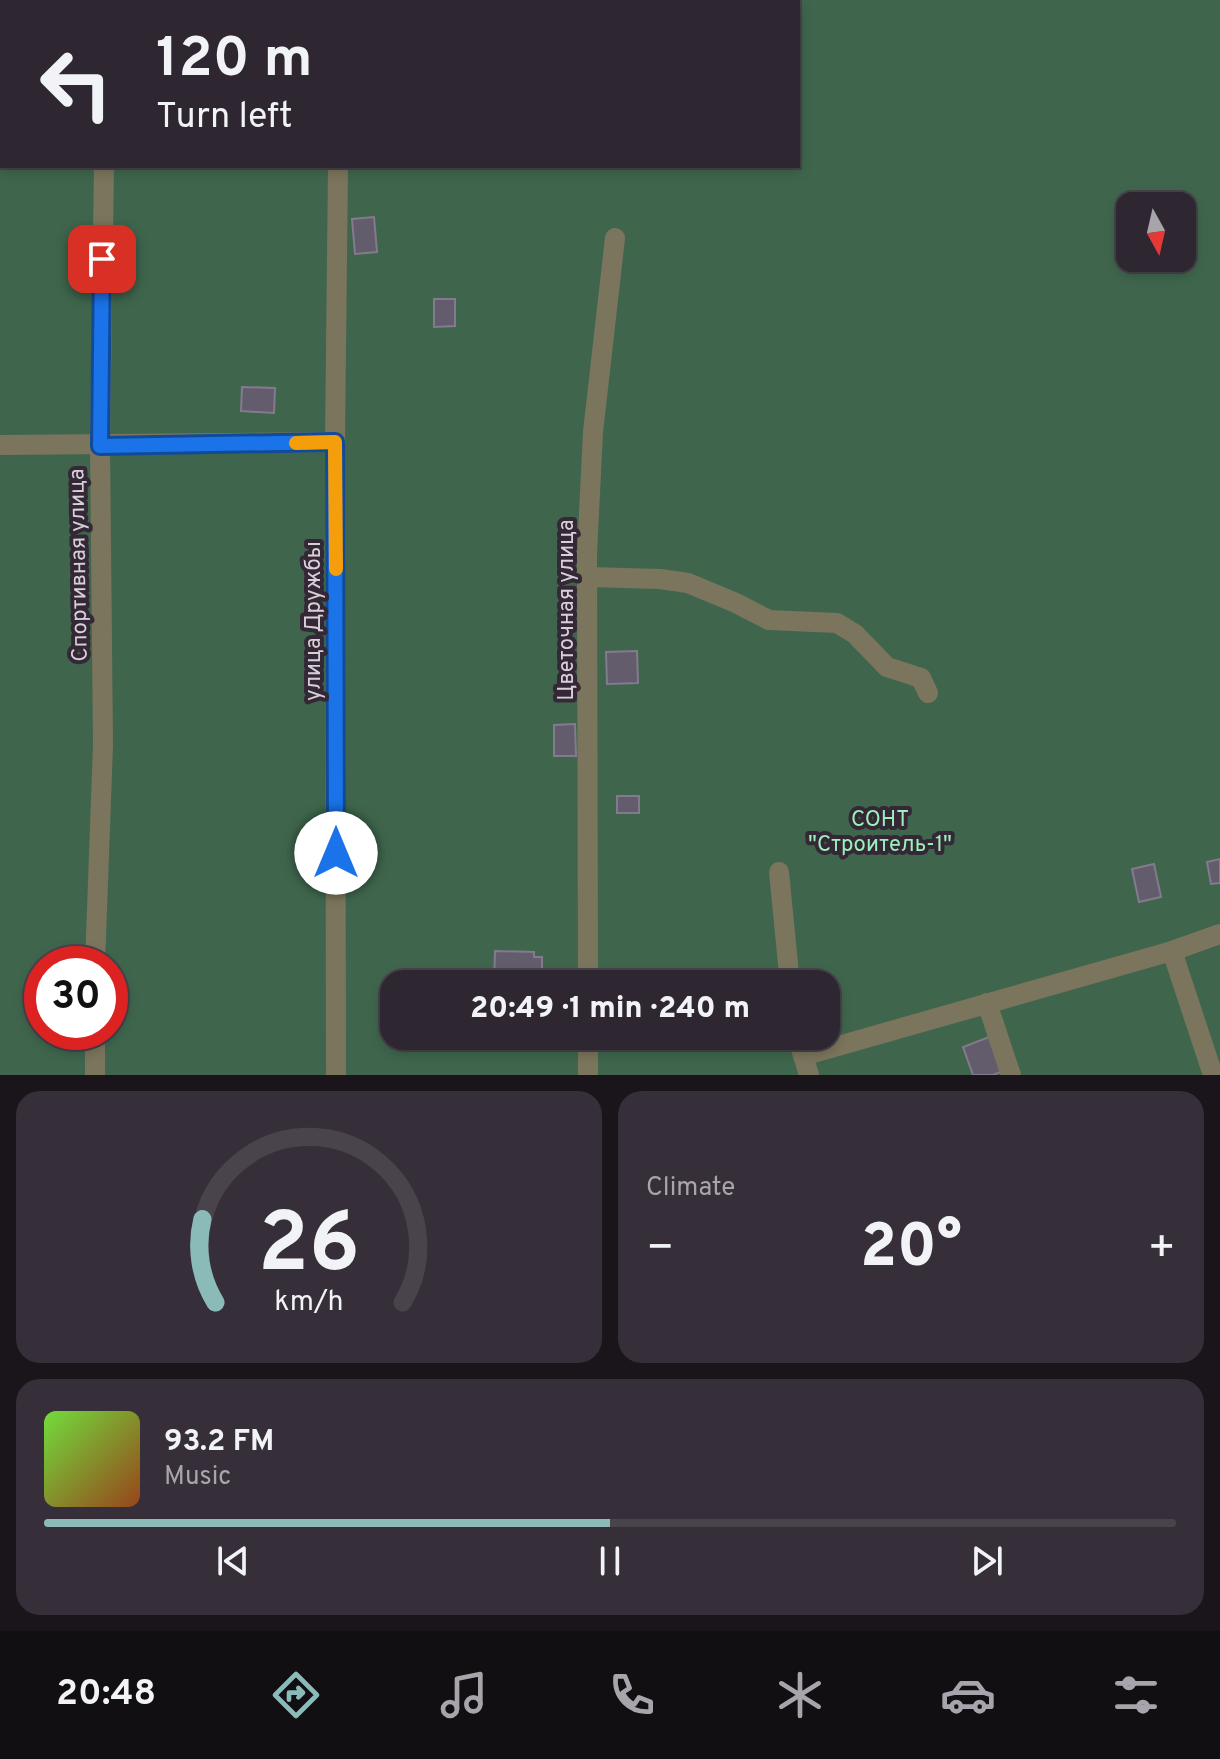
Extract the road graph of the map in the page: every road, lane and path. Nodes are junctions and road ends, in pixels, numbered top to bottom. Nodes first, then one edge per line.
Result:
1 (104, 168) edge
2 (338, 168) edge
3 (615, 238) dead end
4 (335, 442) junction
5 (0, 445) edge
6 (100, 446) junction
7 (588, 577) junction
8 (928, 693) dead end
9 (779, 872) dead end
10 (1220, 934) edge
11 (96, 946) edge
12 (1172, 951) junction
13 (588, 970) edge
14 (789, 970) edge
15 (987, 1003) junction
16 (95, 1050) edge
17 (588, 1050) edge
18 (803, 1056) edge
19 (95, 1075) edge
20 (336, 1075) edge
21 (588, 1075) edge
22 (1011, 1075) edge
23 (1213, 1075) edge

1 - 6 street, Спортивная улица
2 - 4 street, улица Дружбы
3 - 7 street, Цветочная улица
4 - 6 street
4 - 20 street, улица Дружбы
5 - 6 street
6 - 11 street, Спортивная улица
7 - 8 street
7 - 13 street, Цветочная улица
9 - 14 street
10 - 12 street
12 - 15 street
12 - 23 street
15 - 18 street
15 - 22 street
16 - 19 street
17 - 21 street

